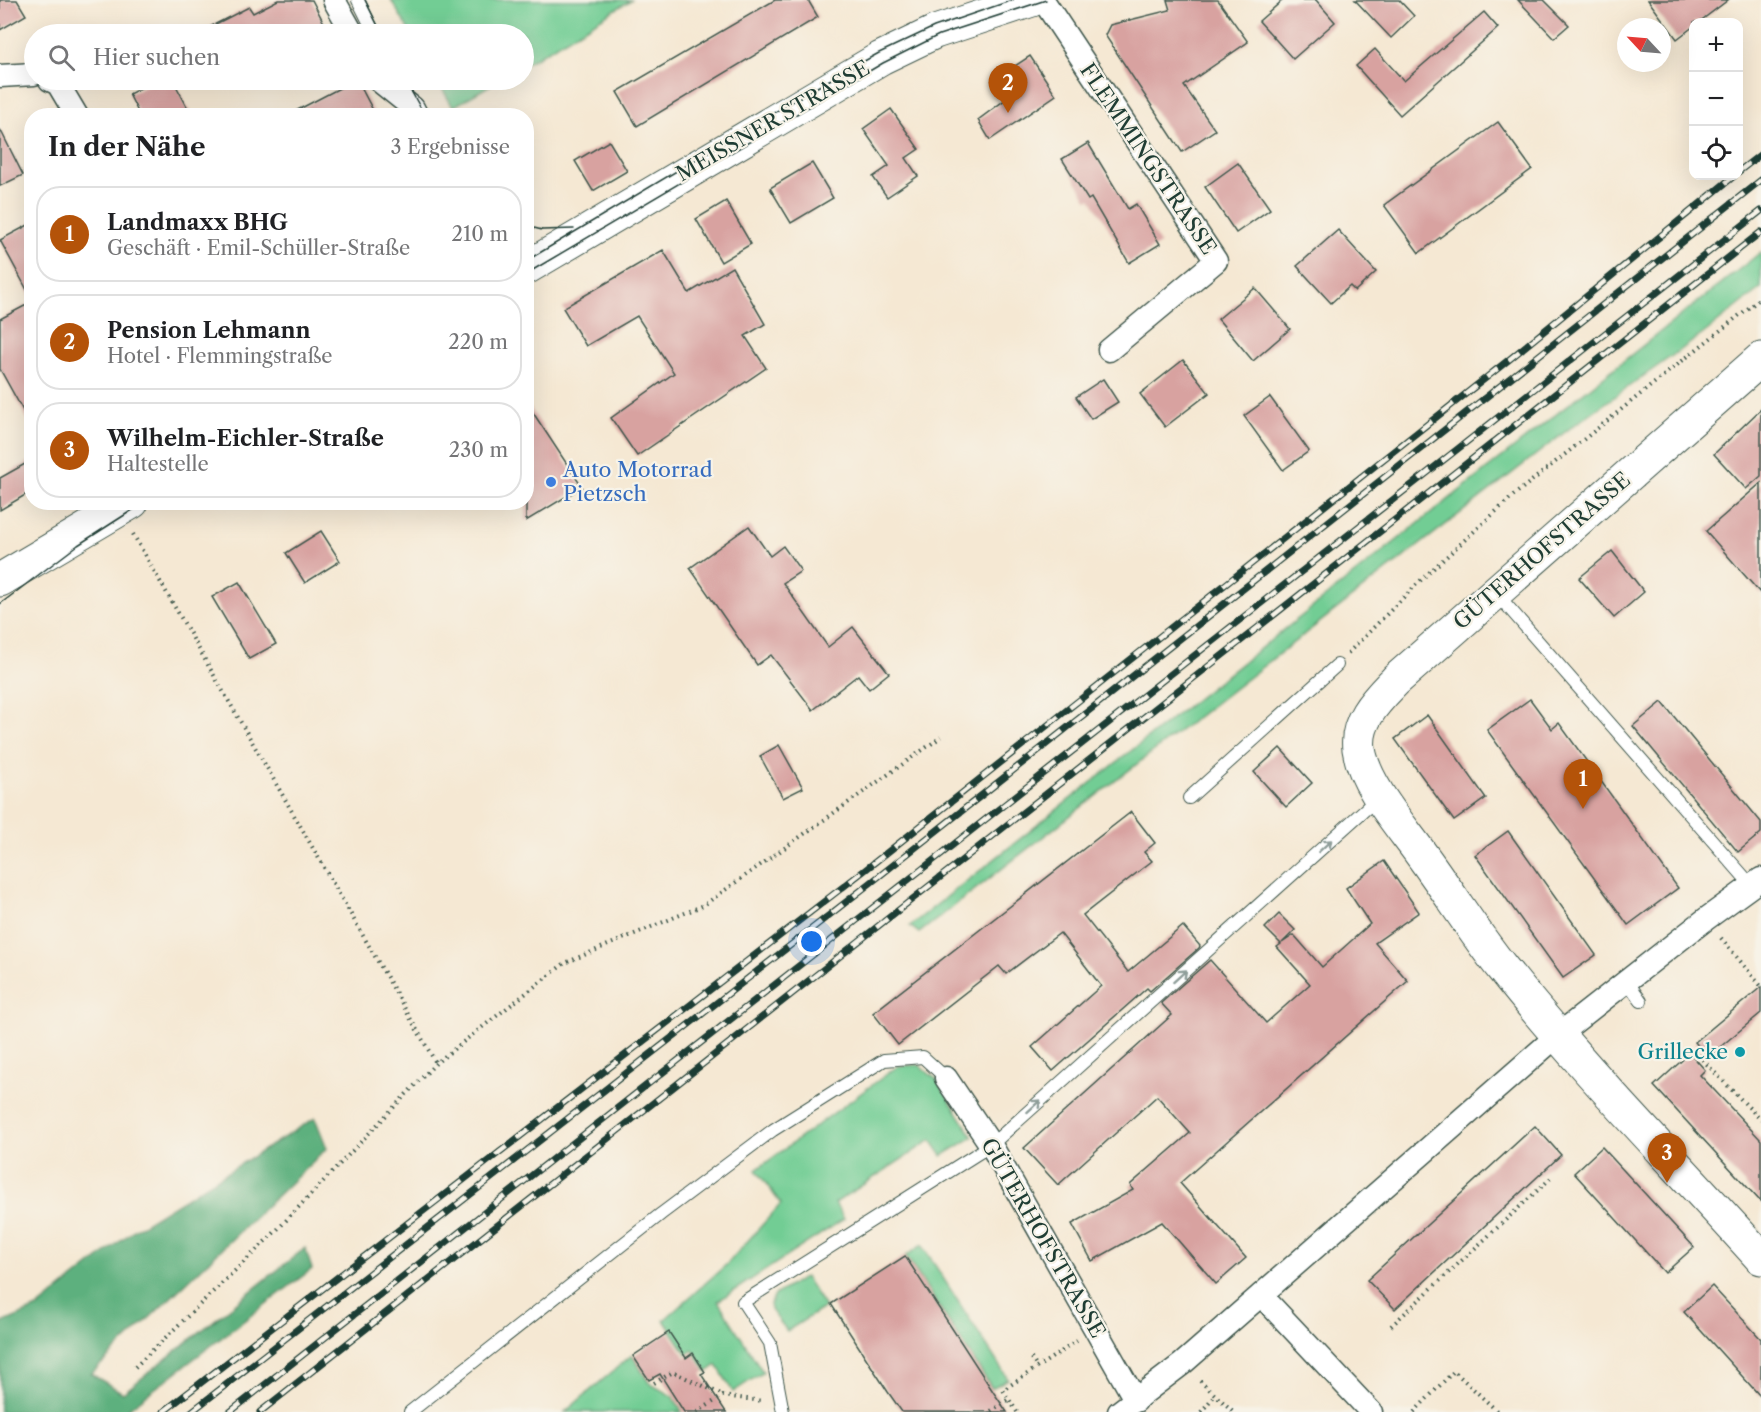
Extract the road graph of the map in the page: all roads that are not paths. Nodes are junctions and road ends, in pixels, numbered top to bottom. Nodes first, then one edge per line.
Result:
1 (334, 0) edge
2 (358, 0) edge
3 (1032, 0) edge
4 (1042, 0) edge
5 (347, 24) edge
6 (370, 24) edge
7 (24, 75) edge
8 (0, 76) edge
9 (62, 90) edge
10 (390, 90) edge
11 (403, 90) edge
12 (72, 108) edge
13 (410, 108) edge
14 (413, 108) edge
15 (534, 263) edge
16 (1109, 350) dead end
17 (1761, 360) edge
18 (118, 510) edge
19 (0, 580) edge
20 (1496, 592) junction
21 (1337, 665) road end
22 (1380, 796) junction
23 (1189, 798) dead end
24 (1756, 883) edge
25 (1626, 980) junction
26 (1641, 1001) dead end
27 (1557, 1035) junction
28 (946, 1078) joint
29 (991, 1144) junction
30 (1761, 1258) edge
31 (1261, 1295) junction
32 (1128, 1406) edge
33 (783, 1408) edge
34 (410, 1412) edge
35 (1371, 1412) edge

1 - 5 street
2 - 6 lane
3 - 15 street, MEISSNER STRASSE
4 - 16 street, FLEMMINGSTRASSE
7 - 8 street
9 - 12 street
10 - 13 street
11 - 14 lane
17 - 20 street, GÜTERHOFSTRASSE
18 - 19 street
20 - 22 street, GÜTERHOFSTRASSE
20 - 24 lane
21 - 23 lane
22 - 27 street
29 -> 22 lane
24 - 25 street
25 - 26 lane
25 - 27 street
27 - 30 street
27 - 31 street
28 - 29 street, GÜTERHOFSTRASSE
28 - 34 lane
29 - 32 street, GÜTERHOFSTRASSE
29 - 33 lane
31 - 32 street
31 - 35 street

